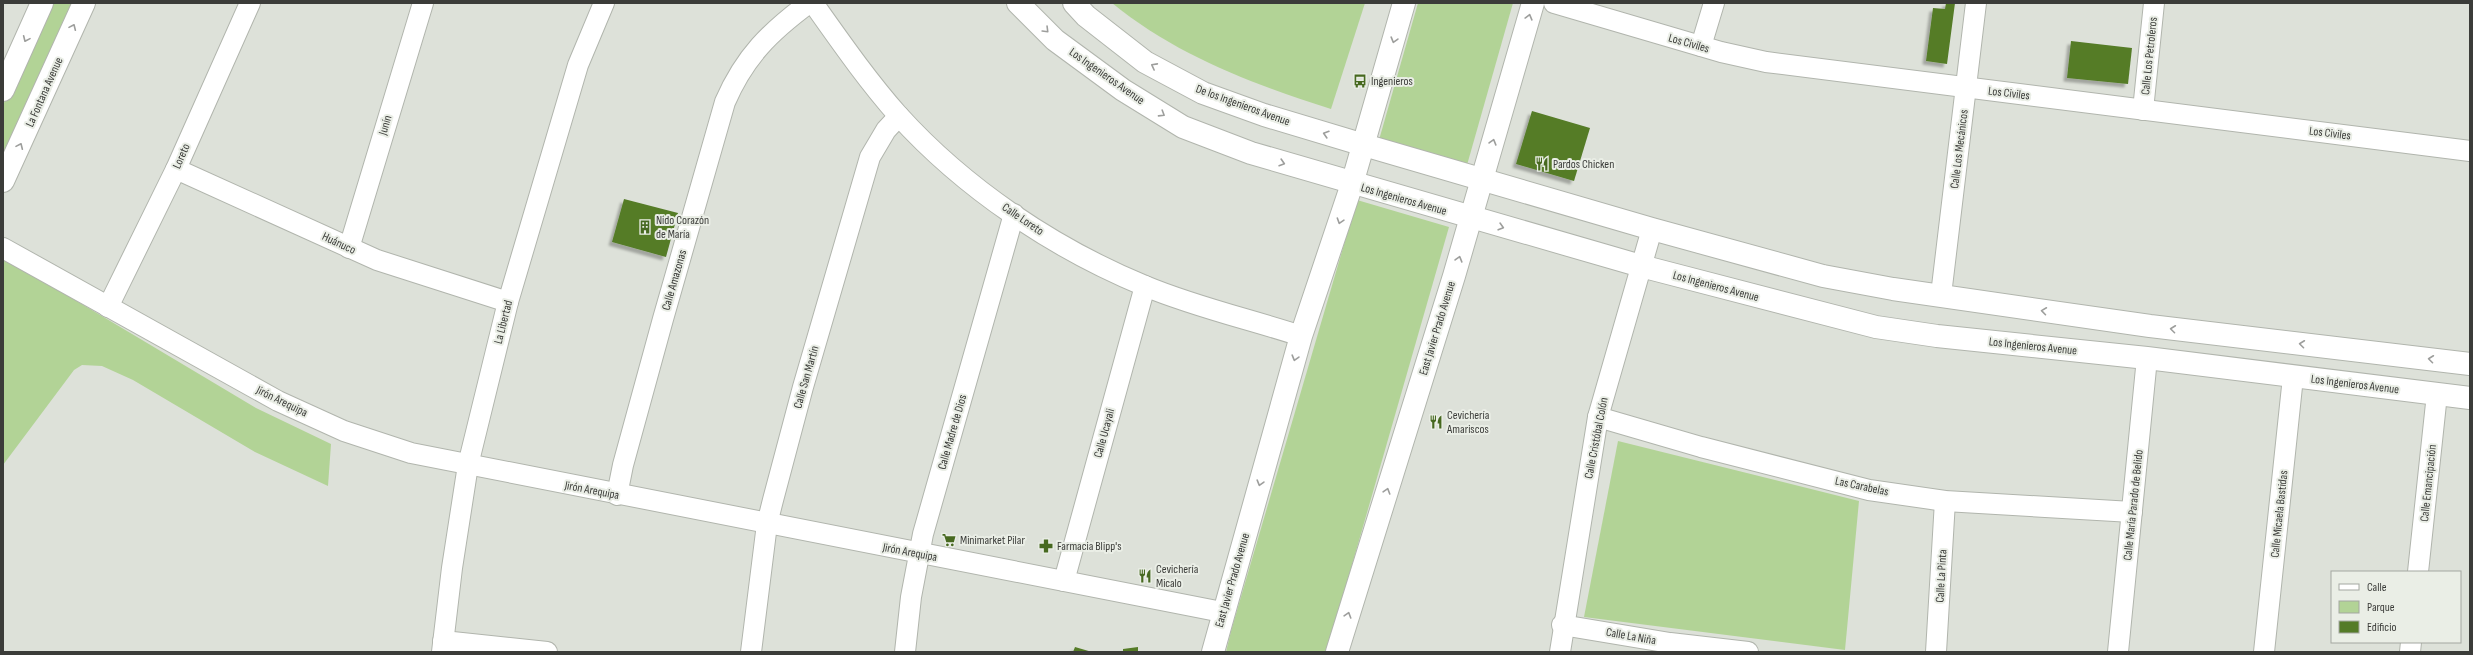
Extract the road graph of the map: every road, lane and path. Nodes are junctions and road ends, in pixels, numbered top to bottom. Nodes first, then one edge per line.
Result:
1 (42, 3) edge
2 (84, 3) edge
3 (250, 3) edge
4 (423, 3) edge
5 (604, 3) edge
6 (809, 3) edge
7 (813, 3) edge
8 (1018, 3) edge
9 (1074, 3) edge
10 (1404, 3) edge
11 (1533, 3) edge
12 (1554, 3) edge
13 (1714, 3) edge
14 (1976, 3) edge
15 (2154, 3) edge
16 (1700, 46) junction
17 (1967, 88) junction
18 (3, 90) edge
19 (2143, 110) junction
20 (899, 116) junction
21 (1364, 145) junction
22 (2470, 151) edge
23 (176, 169) junction
24 (1483, 180) junction
25 (3, 181) edge
26 (1352, 184) junction
27 (1014, 214) junction
28 (1470, 218) junction
29 (1652, 229) junction
30 (3, 248) edge
31 (349, 248) junction
32 (1641, 266) junction
33 (1144, 286) junction
34 (1941, 295) junction
35 (508, 302) junction
36 (108, 307) junction
37 (1302, 336) junction
38 (2147, 358) junction
39 (2470, 364) edge
40 (2293, 377) junction
41 (2437, 394) junction
42 (2470, 398) edge
43 (1598, 417) junction
44 (468, 465) junction
45 (617, 495) junction
46 (1945, 501) junction
47 (2132, 512) junction
48 (767, 524) junction
49 (920, 553) junction
50 (2418, 571) edge
51 (1064, 581) junction
52 (1222, 612) junction
53 (1562, 625) junction
54 (443, 646) edge
55 (547, 652) edge
56 (751, 652) edge
57 (905, 652) edge
58 (1213, 652) edge
59 (1337, 652) edge
60 (1560, 652) edge
61 (1748, 652) edge
62 (1936, 652) edge
63 (2118, 652) edge
64 (2264, 652) edge

1 -> 18 street
25 -> 2 street, La Fontana Avenue
3 - 23 street, Loreto
4 - 31 street, Junín
5 - 35 street, La Libertad
6 - 45 street, Calle Amazonas
7 - 20 street, Calle Loreto
8 -> 26 street, Los Ingenieros Avenue
21 -> 9 street, De los Ingenieros Avenue
10 -> 21 street, East Javier Prado Avenue
24 -> 11 street, East Javier Prado Avenue
12 - 16 street, Los Civiles
13 - 16 street
14 - 17 street, Calle Los Mecánicos
15 - 19 street, Calle Los Petroleros
16 - 17 street, Los Civiles
17 - 19 street, Los Civiles
17 - 34 street, Calle Los Mecánicos
19 - 22 street, Los Civiles
20 - 27 street, Calle Loreto
20 - 48 street, Calle San Martín
21 - 24 street
21 - 26 street, East Javier Prado Avenue
23 - 31 street, Huánuco
23 - 36 street, Loreto
24 - 28 street, East Javier Prado Avenue
24 - 29 street
26 - 28 street, Los Ingenieros Avenue
26 -> 37 street, East Javier Prado Avenue
27 - 33 street, Calle Loreto
27 - 49 street, Calle Madre de Dios
28 -> 32 street, Los Ingenieros Avenue
59 -> 28 street, East Javier Prado Avenue
29 - 32 street, Calle Cristóbal Colón
29 - 34 street
30 - 36 street, Jirón Arequipa
31 - 35 street, Huánuco
32 - 38 street, Los Ingenieros Avenue
32 - 43 street, Calle Cristóbal Colón
33 - 37 street, Calle Loreto
33 - 51 street, Calle Ucayali
39 -> 34 street
35 - 44 street, La Libertad
36 - 44 street, Jirón Arequipa
37 -> 52 street, East Javier Prado Avenue
38 - 40 street, Los Ingenieros Avenue
38 - 47 street, Calle María Parado de Belido
40 - 41 street, Los Ingenieros Avenue
40 - 64 street, Calle Micaela Bastidas
41 - 42 street, Los Ingenieros Avenue
41 - 50 street, Calle Emancipación
43 - 46 street, Las Carabelas
43 - 53 street, Calle Cristóbal Colón
44 - 45 street, Jirón Arequipa
44 - 54 street, La Libertad
45 - 48 street, Jirón Arequipa
46 - 47 street, Las Carabelas
46 - 62 street, Calle La Pinta
47 - 63 street, Calle María Parado de Belido
48 - 49 street, Jirón Arequipa
48 - 56 street, Calle San Martín
49 - 51 street, Jirón Arequipa
49 - 57 street, Calle Madre de Dios
51 - 52 street, Jirón Arequipa
52 - 58 street, East Javier Prado Avenue
53 - 60 street, Calle Cristóbal Colón
53 - 61 street, Calle La Niña
54 - 55 street

